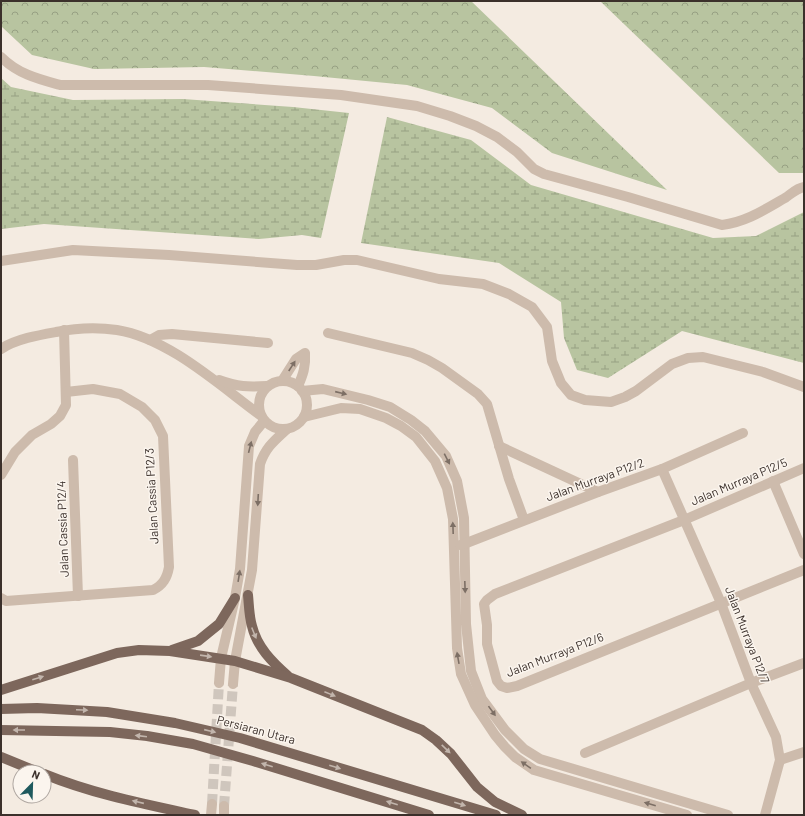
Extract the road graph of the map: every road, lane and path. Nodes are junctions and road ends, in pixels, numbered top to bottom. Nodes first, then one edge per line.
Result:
1 (1, 57) edge
2 (804, 187) edge
3 (1, 261) edge
4 (64, 330) junction
5 (328, 333) dead end
6 (150, 340) junction
7 (268, 344) dead end
8 (1, 349) edge
9 (212, 378) junction
10 (282, 381) junction
11 (267, 386) junction
12 (804, 387) edge
13 (300, 389) junction
14 (66, 392) junction
15 (304, 417) junction
16 (262, 418) junction
17 (287, 429) junction
18 (743, 433) dead end
19 (499, 446) junction
20 (73, 460) dead end
21 (804, 468) edge
22 (662, 469) junction
23 (1, 475) edge
24 (773, 481) junction
25 (598, 492) junction
26 (524, 520) junction
27 (684, 520) junction
28 (464, 544) junction
29 (454, 545) junction
30 (804, 554) edge
31 (804, 570) edge
32 (248, 595) junction
33 (78, 596) junction
34 (1, 598) edge
35 (235, 598) junction
36 (721, 603) junction
37 (170, 651) junction
38 (221, 658) junction
39 (235, 661) junction
40 (804, 663) edge
41 (291, 678) junction
42 (219, 683) tunnel mouth
43 (751, 683) junction
44 (233, 684) tunnel mouth
45 (1, 690) edge
46 (1, 709) edge
47 (1, 730) edge
48 (804, 752) edge
49 (585, 753) dead end
50 (1, 757) edge
51 (780, 760) junction
52 (18, 764) edge
53 (52, 777) edge
54 (212, 804) tunnel mouth
55 (178, 813) edge
56 (195, 815) edge
57 (211, 815) edge
58 (429, 815) edge
59 (496, 815) edge
60 (522, 815) edge
61 (687, 815) edge
62 (728, 815) edge
63 (765, 815) edge

1 - 2 street
3 - 12 street
4 - 6 street
4 - 8 street
4 - 14 street
5 - 19 street
6 - 7 street
6 - 9 street
9 - 11 street
9 - 16 street
10 - 11 street
10 - 13 street
10 -> 13 street
11 - 16 street
13 - 15 street
13 -> 28 street
14 - 23 street
14 - 33 street, Jalan Cassia P12/3
15 - 17 street
29 -> 15 street
16 - 17 street
35 -> 16 street
17 -> 32 street
18 - 22 street, Jalan Murraya P12/2
19 - 25 street
19 - 26 street
20 - 33 street, Jalan Cassia P12/4
21 - 24 street, Jalan Murraya P12/5
22 - 25 street, Jalan Murraya P12/2
22 - 27 street, Jalan Murraya P12/7
24 - 27 street, Jalan Murraya P12/5
24 - 30 street
25 - 26 street, Jalan Murraya P12/2
26 - 28 street, Jalan Murraya P12/2
27 - 36 street, Jalan Murraya P12/7
27 - 36 street, Jalan Murraya P12/6
28 - 29 street, Jalan Murraya P12/2
28 -> 62 street
61 -> 29 street
31 - 36 street
32 - 39 street
32 -> 41 main road
33 - 34 street, Jalan Cassia P12/3
35 - 37 main road
35 - 38 street
36 - 43 street, Jalan Murraya P12/7
37 -> 38 main road
45 -> 37 main road
38 - 39 main road
38 - 42 street
39 - 41 main road
39 - 44 street
40 - 43 street
41 -> 60 main road
43 - 49 street
43 - 51 street, Jalan Murraya P12/7
46 -> 59 main road, Persiaran Utara
58 -> 47 main road
48 - 51 street
50 - 52 main road
51 - 63 street, Jalan Murraya P12/7
55 -> 53 main road
54 - 57 street
55 - 56 main road

